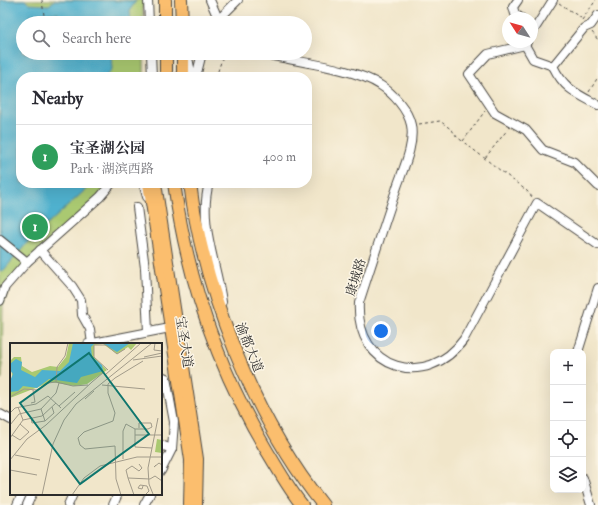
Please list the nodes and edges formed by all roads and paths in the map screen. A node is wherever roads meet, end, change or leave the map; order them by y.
1 (148, 0) edge
2 (164, 0) edge
3 (181, 0) edge
4 (210, 0) edge
5 (238, 0) edge
6 (518, 0) edge
7 (553, 0) edge
8 (596, 0) edge
9 (42, 1) edge
10 (565, 7) dead end
11 (514, 12) edge
12 (598, 15) edge
13 (44, 16) edge
14 (149, 16) edge
15 (165, 16) edge
16 (182, 16) edge
17 (216, 16) edge
18 (223, 16) edge
19 (582, 19) junction
20 (538, 21) edge
21 (584, 28) junction
22 (598, 40) edge
23 (509, 48) edge
24 (528, 48) edge
25 (151, 60) edge
26 (166, 60) edge
27 (182, 60) edge
28 (189, 60) edge
29 (200, 60) edge
30 (222, 60) edge
31 (293, 60) edge
32 (553, 66) junction
33 (152, 72) edge
34 (166, 72) edge
35 (183, 72) edge
36 (191, 72) edge
37 (197, 72) edge
38 (218, 72) edge
39 (598, 77) edge
40 (586, 98) junction
41 (490, 105) junction
42 (598, 105) edge
43 (514, 122) junction
44 (411, 126) junction
45 (463, 141) junction
46 (485, 158) junction
47 (598, 186) edge
48 (108, 188) edge
49 (144, 188) edge
50 (149, 188) edge
51 (157, 188) edge
52 (175, 188) edge
53 (191, 188) edge
54 (209, 188) edge
55 (537, 203) junction
56 (151, 204) junction
57 (137, 208) dead end
58 (0, 240) edge
59 (598, 245) edge
60 (40, 250) junction
61 (23, 259) junction
62 (598, 288) edge
63 (0, 301) edge
64 (224, 317) junction
65 (170, 328) junction
66 (148, 332) junction
67 (124, 340) edge
68 (90, 343) edge
69 (98, 343) edge
70 (579, 349) edge
71 (162, 376) edge
72 (0, 414) edge
73 (10, 419) edge
74 (162, 445) edge
75 (172, 449) junction
76 (162, 470) edge
77 (586, 490) edge
78 (22, 495) edge
79 (32, 495) edge
80 (73, 495) edge
81 (118, 495) edge
82 (149, 495) edge
83 (17, 505) edge
84 (27, 505) edge
85 (68, 505) edge
86 (113, 505) edge
87 (144, 505) edge
88 (189, 505) edge
89 (197, 505) edge
90 (302, 505) edge
91 (323, 505) edge
92 (590, 505) edge

1 - 14 street
2 - 15 highway
3 - 16 highway
4 - 17 street
5 - 18 street
6 - 11 street
7 - 20 street
8 - 19 path
9 - 13 path
10 - 19 path
12 - 21 street
19 - 21 path
21 - 22 path
21 - 32 street
23 - 41 street
24 - 32 street
25 - 33 street
26 - 34 highway
27 - 35 highway
28 - 36 street
29 - 37 street
30 - 38 path
31 - 44 street
32 - 40 street
39 - 40 path
40 - 42 street
41 - 43 street
41 - 45 path
43 - 46 path
43 - 47 street
44 - 45 path
44 - 55 street, 康城路
45 - 46 path
46 - 55 path
48 - 60 street
49 - 56 street
50 - 56 main road, 宝圣大道
51 - 89 main road, 宝圣大道
52 - 90 highway
53 - 64 highway, 渝都大道
54 - 64 street
55 - 59 street
56 - 65 main road, 宝圣大道
57 - 66 street
58 - 61 street
60 - 61 street
60 - 68 street
61 - 63 street
62 - 70 street
64 - 91 highway, 渝都大道
65 - 66 street
65 - 88 main road, 宝圣大道
66 - 67 street
67 - 69 street
71 - 75 street
72 - 73 street
74 - 75 street
75 - 76 street
77 - 92 street
78 - 83 street
79 - 84 street
80 - 85 street
81 - 86 street
82 - 87 street

